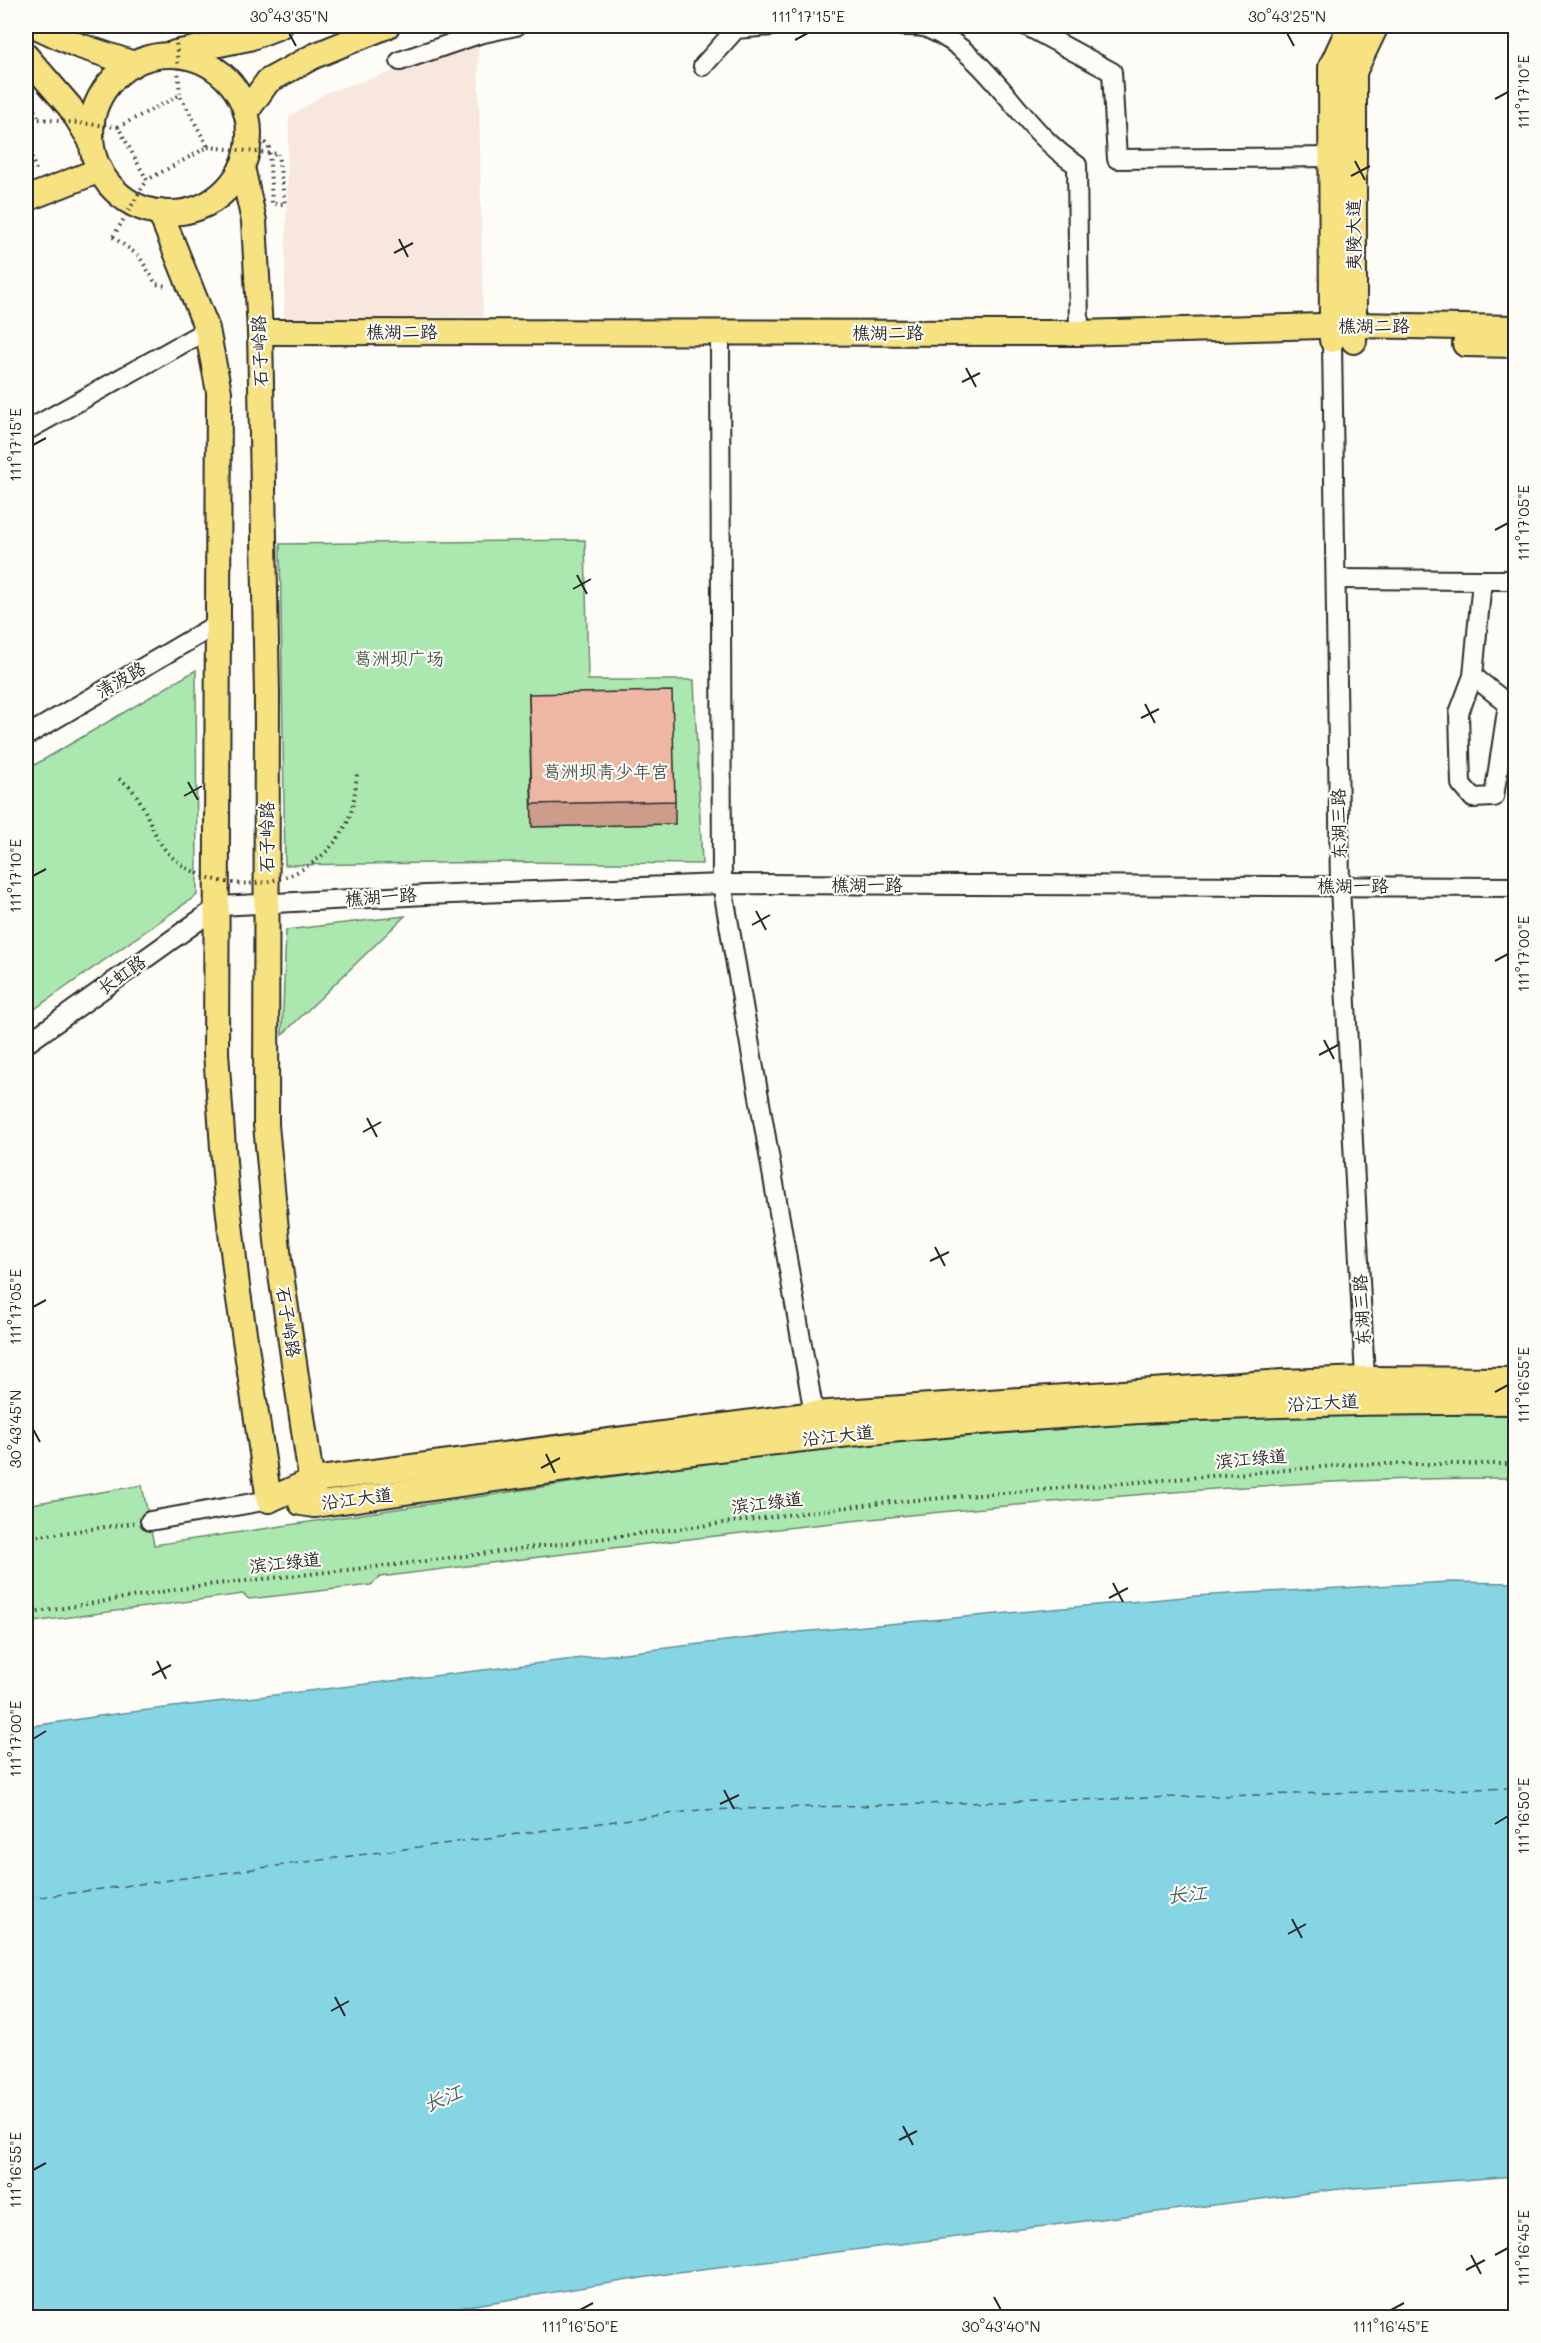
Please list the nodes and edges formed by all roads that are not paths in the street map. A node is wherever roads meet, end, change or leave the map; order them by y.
1 (36, 26) edge
2 (280, 26) edge
3 (387, 26) edge
4 (516, 26) edge
5 (772, 26) edge
6 (902, 26) edge
7 (1027, 26) edge
8 (1350, 26) edge
9 (1376, 26) edge
10 (164, 55) junction
11 (26, 56) edge
12 (400, 61) dead end
13 (134, 64) junction
14 (703, 66) dead end
15 (247, 119) junction
16 (92, 141) junction
17 (1332, 157) junction
18 (242, 167) junction
19 (100, 170) junction
20 (34, 196) edge
21 (160, 212) junction
22 (1515, 328) edge
23 (207, 330) junction
24 (1079, 333) junction
25 (1343, 333) junction
26 (260, 340) junction
27 (1515, 345) edge
28 (720, 346) junction
29 (26, 431) edge
30 (1336, 579) junction
31 (1482, 580) junction
32 (1515, 580) edge
33 (217, 624) junction
34 (1473, 676) junction
35 (26, 736) edge
36 (722, 884) junction
37 (1340, 886) junction
38 (1515, 887) edge
39 (267, 904) junction
40 (219, 906) junction
41 (26, 1044) edge
42 (1365, 1378) junction
43 (1515, 1380) edge
44 (1515, 1402) edge
45 (814, 1414) junction
46 (313, 1480) junction
47 (269, 1500) junction
48 (315, 1505) junction
49 (150, 1521) road end

1 - 13 main road
2 - 10 main road
3 - 15 main road
4 - 12 street
5 - 14 street
6 - 24 street
7 - 17 street
8 - 17 main road, 夷陵大道
9 - 25 main road, 夷陵大道
10 - 13 main road
10 - 15 main road
11 - 16 main road
13 - 16 main road
15 - 18 main road
16 - 19 main road
17 - 25 main road, 夷陵大道
18 - 21 main road
18 - 26 main road, 石子岭路
19 - 20 main road
19 - 21 main road
21 - 23 main road
22 - 25 main road, 樵湖二路
23 - 29 street
23 - 33 main road
24 - 25 main road, 樵湖二路
24 - 26 main road, 樵湖二路
25 - 27 main road, 樵湖二路
25 - 28 main road, 樵湖二路
25 - 30 street, 东湖三路
26 - 28 main road, 樵湖二路
26 - 39 main road, 石子岭路
28 - 36 street
30 - 31 street
30 - 37 street, 东湖三路
31 - 32 street
31 - 34 street
33 - 35 street, 清波路
33 - 40 main road
34 - 34 street
36 - 37 street, 樵湖一路
36 - 39 street, 樵湖一路
36 - 45 street
37 - 38 street, 樵湖一路
37 - 42 street, 东湖三路
39 - 40 street, 樵湖一路
39 - 46 main road, 石子岭路
40 - 41 street, 长虹路
40 - 47 main road
42 - 43 main road, 沿江大道
42 - 45 main road, 沿江大道
44 - 48 main road, 沿江大道
45 - 46 main road, 沿江大道
46 - 47 main road, 沿江大道
46 - 48 main road, 石子岭路
47 - 48 main road, 沿江大道
47 - 49 street

